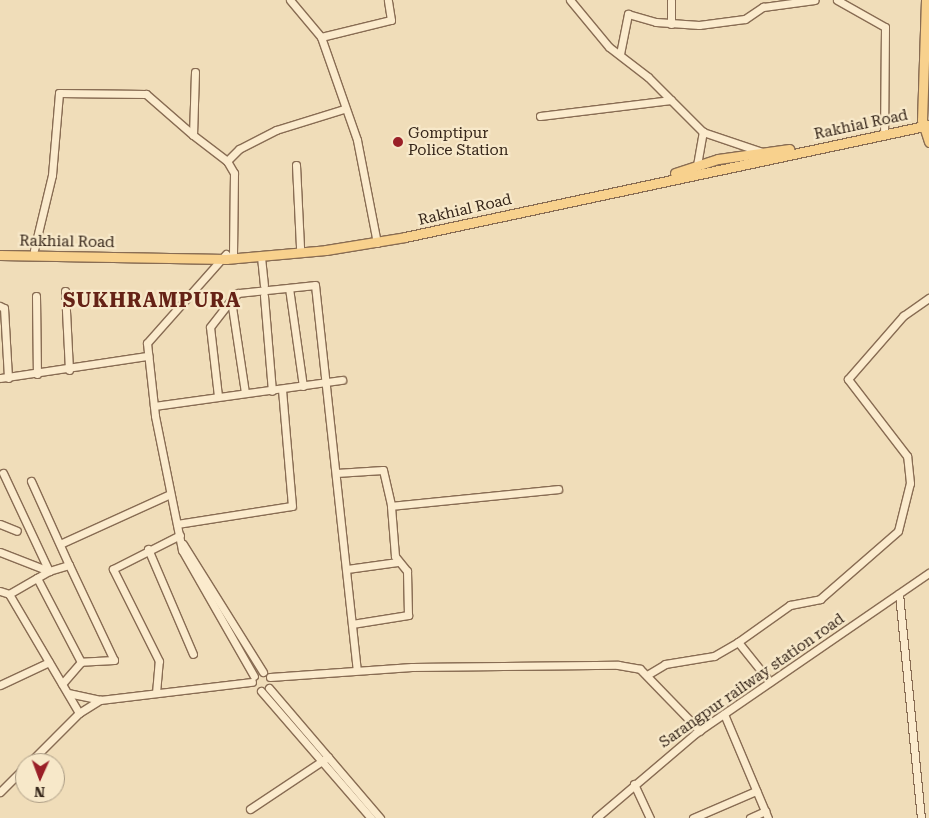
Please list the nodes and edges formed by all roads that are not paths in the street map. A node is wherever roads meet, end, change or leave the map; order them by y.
1 (290, 0) edge
2 (388, 0) edge
3 (570, 0) edge
4 (671, 0) edge
5 (815, 0) edge
6 (837, 0) edge
7 (926, 0) edge
8 (671, 24) junction
9 (927, 28) edge
10 (321, 37) junction
11 (620, 54) junction
12 (927, 61) edge
13 (195, 72) dead end
14 (671, 100) junction
15 (344, 109) junction
16 (540, 116) dead end
17 (925, 124) edge
18 (703, 132) junction
19 (884, 132) junction
20 (193, 135) junction
21 (929, 142) edge
22 (762, 152) junction
23 (227, 161) junction
24 (296, 165) dead end
25 (697, 165) junction
26 (377, 240) junction
27 (300, 248) junction
28 (0, 250) edge
29 (34, 250) junction
30 (0, 255) edge
31 (228, 255) junction
32 (262, 258) junction
33 (264, 285) dead end
34 (289, 288) junction
35 (65, 291) dead end
36 (36, 296) dead end
37 (264, 296) dead end
38 (929, 298) edge
39 (231, 300) junction
40 (0, 306) edge
41 (148, 356) junction
42 (68, 370) junction
43 (37, 374) junction
44 (0, 378) edge
45 (8, 378) junction
46 (342, 380) dead end
47 (326, 382) junction
48 (303, 386) junction
49 (282, 389) junction
50 (272, 391) junction
51 (245, 393) junction
52 (218, 396) junction
53 (154, 406) junction
54 (3, 472) dead end
55 (336, 473) junction
56 (31, 481) dead end
57 (558, 489) dead end
58 (170, 494) junction
59 (391, 506) junction
60 (0, 524) edge
61 (176, 524) junction
62 (17, 531) dead end
63 (180, 535) junction
64 (60, 544) junction
65 (183, 544) junction
66 (148, 549) junction
67 (0, 552) edge
68 (398, 562) junction
69 (69, 565) junction
70 (347, 570) junction
71 (49, 571) junction
72 (929, 573) edge
73 (37, 578) junction
74 (0, 591) edge
75 (9, 594) junction
76 (899, 594) junction
77 (352, 624) junction
78 (738, 642) junction
79 (193, 654) dead end
80 (49, 662) junction
81 (81, 662) junction
82 (357, 670) junction
83 (263, 672) junction
84 (647, 675) junction
85 (270, 677) junction
86 (253, 679) junction
87 (770, 682) junction
88 (62, 684) junction
89 (0, 685) edge
90 (269, 688) junction
91 (260, 691) junction
92 (68, 693) junction
93 (156, 693) junction
94 (100, 700) junction
95 (80, 713) junction
96 (724, 714) junction
97 (700, 731) junction
98 (39, 753) edge
99 (328, 757) junction
100 (15, 777) edge
101 (634, 784) junction
102 (756, 791) junction
103 (0, 792) edge
104 (250, 809) dead end
105 (767, 815) edge
106 (371, 818) edge
107 (380, 818) edge
108 (596, 818) edge
109 (650, 818) edge
110 (693, 818) edge
111 (750, 818) edge
112 (921, 818) edge

1 - 10 street
2 - 10 street
3 - 11 street
4 - 8 street
5 - 8 street
6 - 19 street
7 - 9 main road
8 - 11 street
9 - 12 main road
10 - 15 street
11 - 14 street
12 - 17 main road
13 - 20 street
14 - 16 street
14 - 18 street
15 - 23 street
15 - 26 street
17 - 19 main road, Rakhial Road
17 - 21 main road
17 - 26 main road, Rakhial Road
18 - 22 street
18 - 25 street
19 - 22 main road, Rakhial Road
20 - 23 street
20 - 29 street
22 - 25 main road, Rakhial Road
23 - 31 street
24 - 27 street
25 - 26 main road, Rakhial Road
26 - 27 main road, Rakhial Road
26 - 32 main road, Rakhial Road
27 - 31 main road, Rakhial Road
28 - 29 main road, Rakhial Road
29 - 31 main road, Rakhial Road
30 - 31 main road, Rakhial Road
31 - 32 main road, Rakhial Road
31 - 41 street
32 - 33 street
34 - 39 street
34 - 47 street
34 - 48 street
35 - 42 street
36 - 43 street
37 - 50 street
38 - 78 street
39 - 51 street
39 - 52 street
40 - 45 street
41 - 42 street
41 - 53 street
42 - 43 street
43 - 45 street
44 - 45 street
46 - 47 street
47 - 48 street
47 - 55 street
48 - 49 street
49 - 50 street
49 - 61 street
50 - 51 street
51 - 52 street
52 - 53 street
53 - 58 street
54 - 71 street
55 - 59 street
55 - 70 street
56 - 64 street
57 - 59 street
58 - 61 street
58 - 64 street
59 - 68 street
60 - 62 street
61 - 63 street
63 - 65 street
63 - 66 street
64 - 69 street
65 - 83 street
65 - 86 street
66 - 79 street
66 - 93 street
67 - 71 street
68 - 70 street
68 - 77 street
69 - 71 street
69 - 81 street
70 - 77 street
71 - 73 street
72 - 76 street, Sarangpur railway station road
73 - 75 street
73 - 81 street
74 - 75 street
75 - 80 street
76 - 87 street, Sarangpur railway station road
76 - 112 street
77 - 82 street
78 - 84 street
78 - 87 street
80 - 88 street
80 - 89 street
81 - 88 street
82 - 84 street
82 - 85 street
83 - 85 street
83 - 86 street
84 - 97 street
85 - 90 street
86 - 91 street
86 - 93 street
87 - 96 street, Sarangpur railway station road
88 - 92 street
90 - 91 street
90 - 99 street
91 - 99 street
92 - 94 street
92 - 95 street
93 - 94 street
94 - 95 street
95 - 98 street
96 - 97 street, Sarangpur railway station road
96 - 102 street
97 - 101 street, Sarangpur railway station road
99 - 104 street
99 - 106 street
99 - 107 street
100 - 103 street
101 - 108 street, Sarangpur railway station road
101 - 109 street
102 - 105 street
102 - 110 street
105 - 111 street

